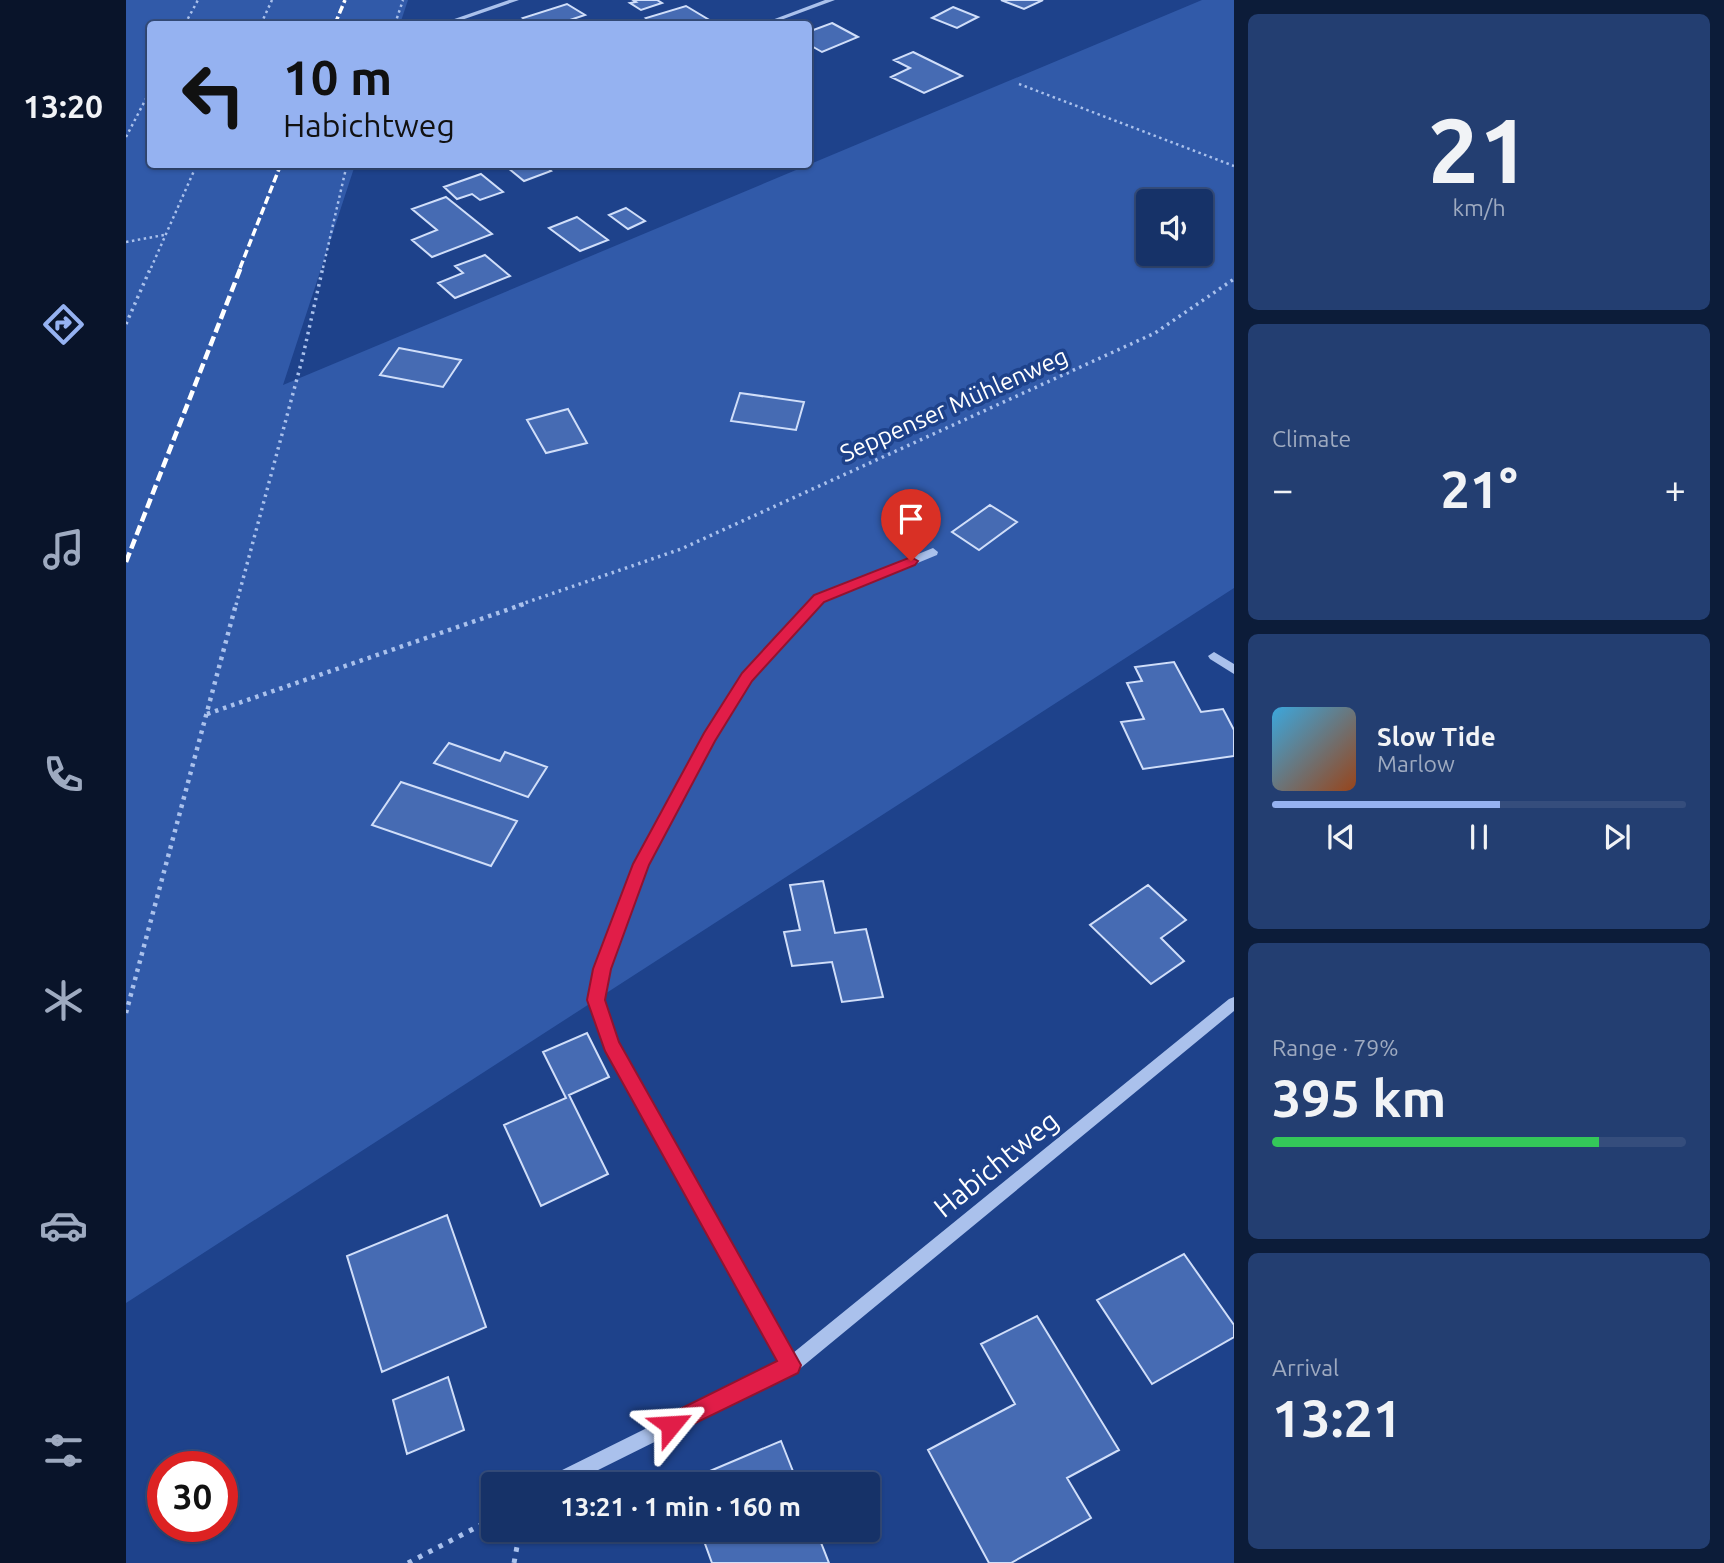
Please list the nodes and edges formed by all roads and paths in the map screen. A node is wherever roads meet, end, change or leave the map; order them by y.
1 (198, 0) edge
2 (272, 0) edge
3 (403, 0) edge
4 (516, 0) edge
5 (832, 0) edge
6 (187, 21) edge
7 (262, 21) edge
8 (396, 21) edge
9 (453, 21) edge
10 (773, 21) edge
11 (1019, 84) dead end
12 (147, 96) edge
13 (126, 137) edge
14 (1234, 166) edge
15 (195, 168) edge
16 (346, 168) edge
17 (165, 235) junction
18 (126, 242) edge
19 (1234, 279) edge
20 (126, 324) edge
21 (933, 552) dead end
22 (1214, 656) dead end
23 (1234, 670) edge
24 (207, 714) junction
25 (1234, 1003) edge
26 (126, 1013) edge
27 (791, 1365) junction
28 (576, 1472) edge
29 (481, 1526) edge
30 (518, 1542) edge
31 (408, 1563) edge
32 (514, 1563) edge

1 - 6 path
2 - 7 path
3 - 8 path
4 - 9 street
5 - 10 street
11 - 14 path
12 - 13 path
15 - 17 path
16 - 24 path
17 - 18 path
17 - 20 path
19 - 24 path, Seppenser Mühlenweg
21 - 27 street
22 - 23 street
24 - 26 path
25 - 27 street, Habichtweg
27 - 28 street, Habichtweg
29 - 31 path
30 - 32 path

